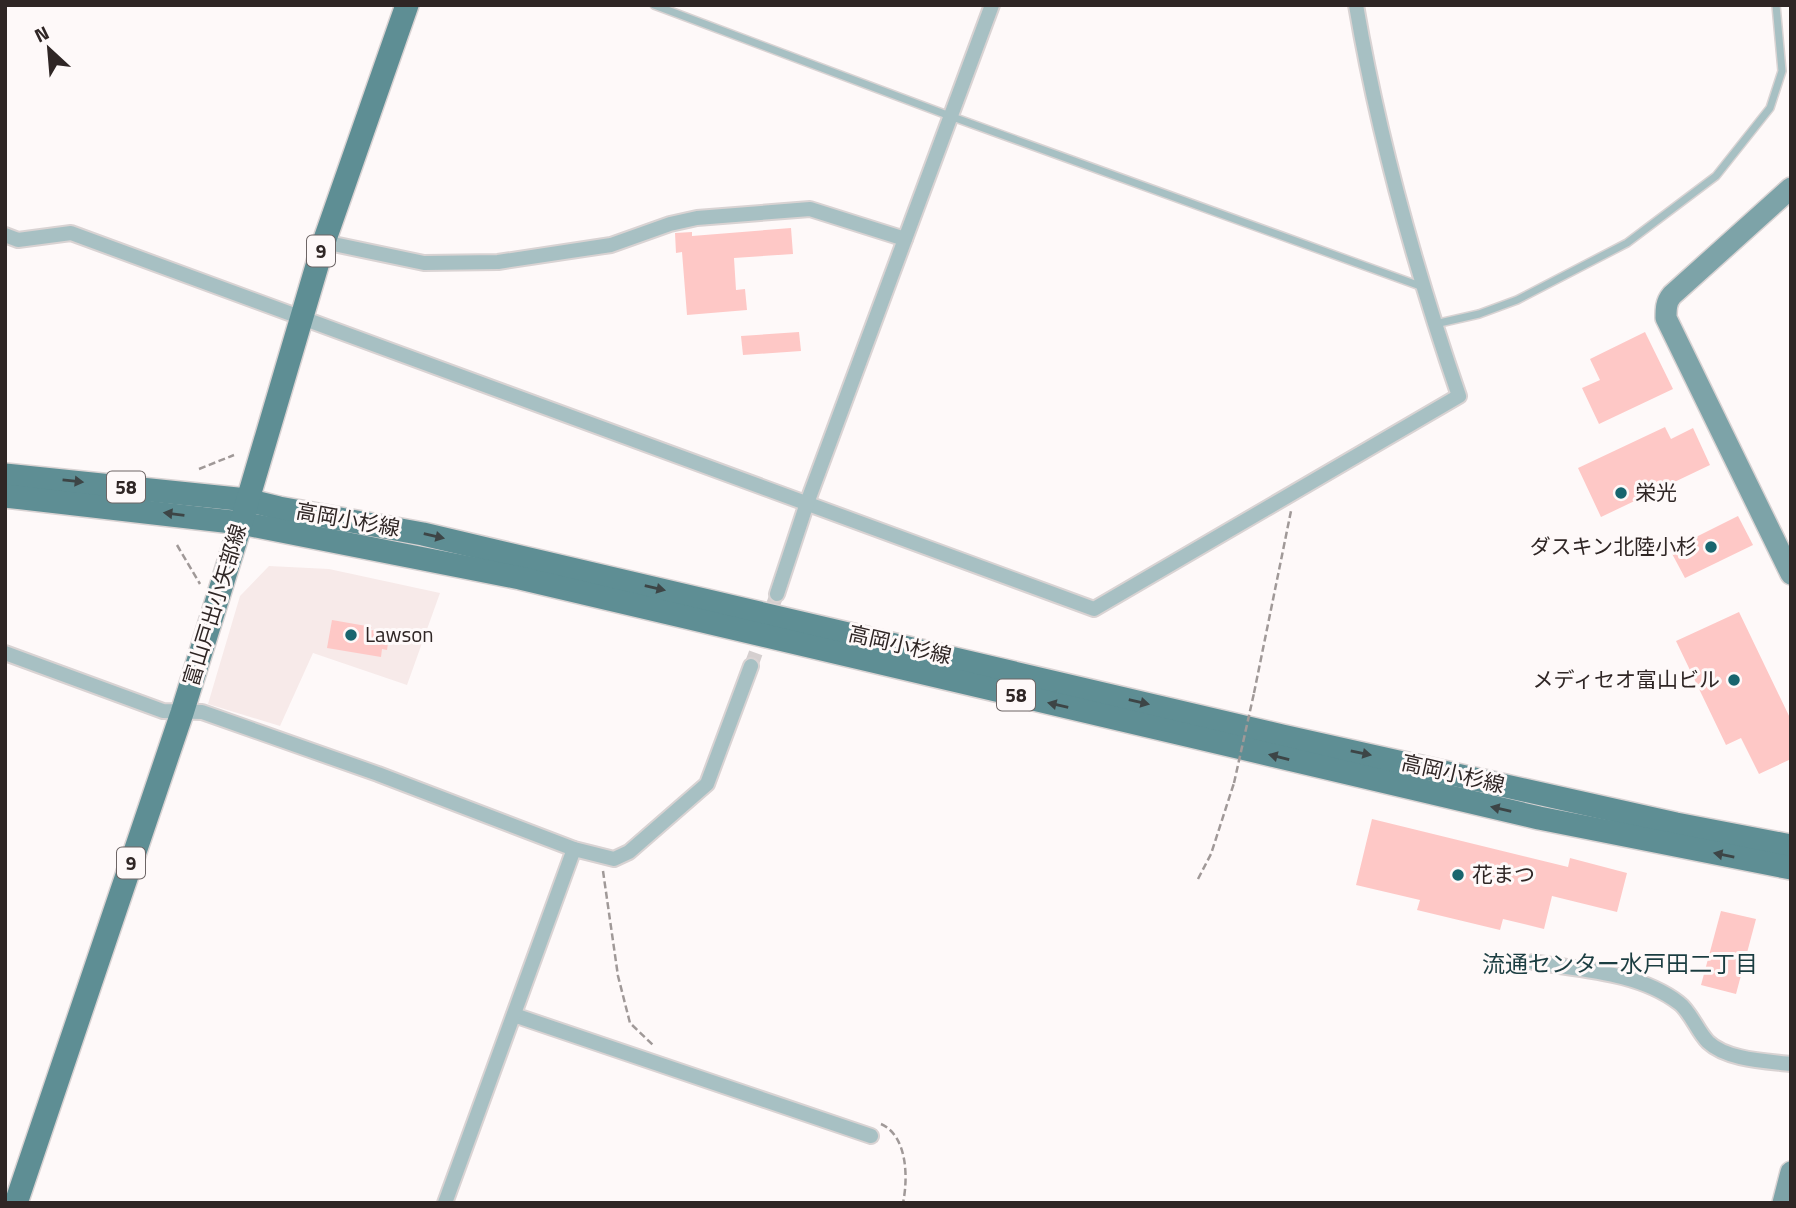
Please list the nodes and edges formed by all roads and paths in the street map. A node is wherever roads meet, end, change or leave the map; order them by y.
1 (407, 5) edge
2 (654, 5) edge
3 (992, 5) edge
4 (1356, 5) edge
5 (1776, 5) edge
6 (950, 116) junction
7 (1791, 188) edge
8 (5, 235) edge
9 (905, 239) junction
10 (324, 242) junction
11 (1424, 287) junction
12 (301, 316) junction
13 (1434, 324) junction
14 (234, 455) dead end
15 (199, 469) dead end
16 (5, 475) edge
17 (1295, 492) junction
18 (5, 496) edge
19 (247, 500) junction
20 (807, 503) junction
21 (242, 523) junction
22 (177, 545) dead end
23 (1791, 574) edge
24 (202, 587) dead end
25 (777, 594) tunnel mouth
26 (5, 653) edge
27 (751, 666) tunnel mouth
28 (182, 713) junction
29 (1791, 846) edge
30 (575, 849) junction
31 (601, 857) junction
32 (1791, 868) edge
33 (1198, 879) dead end
34 (1533, 962) dead end
35 (514, 1016) junction
36 (658, 1049) dead end
37 (1791, 1065) edge
38 (879, 1123) dead end
39 (871, 1136) dead end
40 (1791, 1172) edge
41 (16, 1203) edge
42 (445, 1203) edge
43 (903, 1203) edge
44 (1783, 1203) edge

1 - 10 main road, 富山戸出小矢部線 / 9
2 - 6 lane
3 - 6 street
4 - 11 street
5 - 13 lane
6 - 9 street
6 - 11 lane
7 - 23 street
8 - 12 street
9 - 10 street
9 - 20 street
10 - 12 main road, 富山戸出小矢部線 / 9
11 - 13 street
12 - 19 main road, 富山戸出小矢部線 / 9
12 - 20 street
13 - 17 street
14 - 15 path
16 -> 19 main road, 高岡小杉線 / 58
17 - 20 street
17 - 33 path, bridge
21 -> 18 main road, 高岡小杉線 / 58
19 - 21 main road, 富山戸出小矢部線 / 9
19 -> 29 main road, 高岡小杉線 / 58
20 - 25 street
21 - 28 main road, 富山戸出小矢部線 / 9
32 -> 21 main road, 高岡小杉線 / 58
22 - 24 path
26 - 28 street
27 - 31 street
28 - 30 street
28 - 41 main road, 富山戸出小矢部線 / 9
30 - 31 street
30 - 35 street
31 - 36 path
34 - 37 street
35 - 39 street
35 - 42 street
38 - 43 path
40 - 44 street

